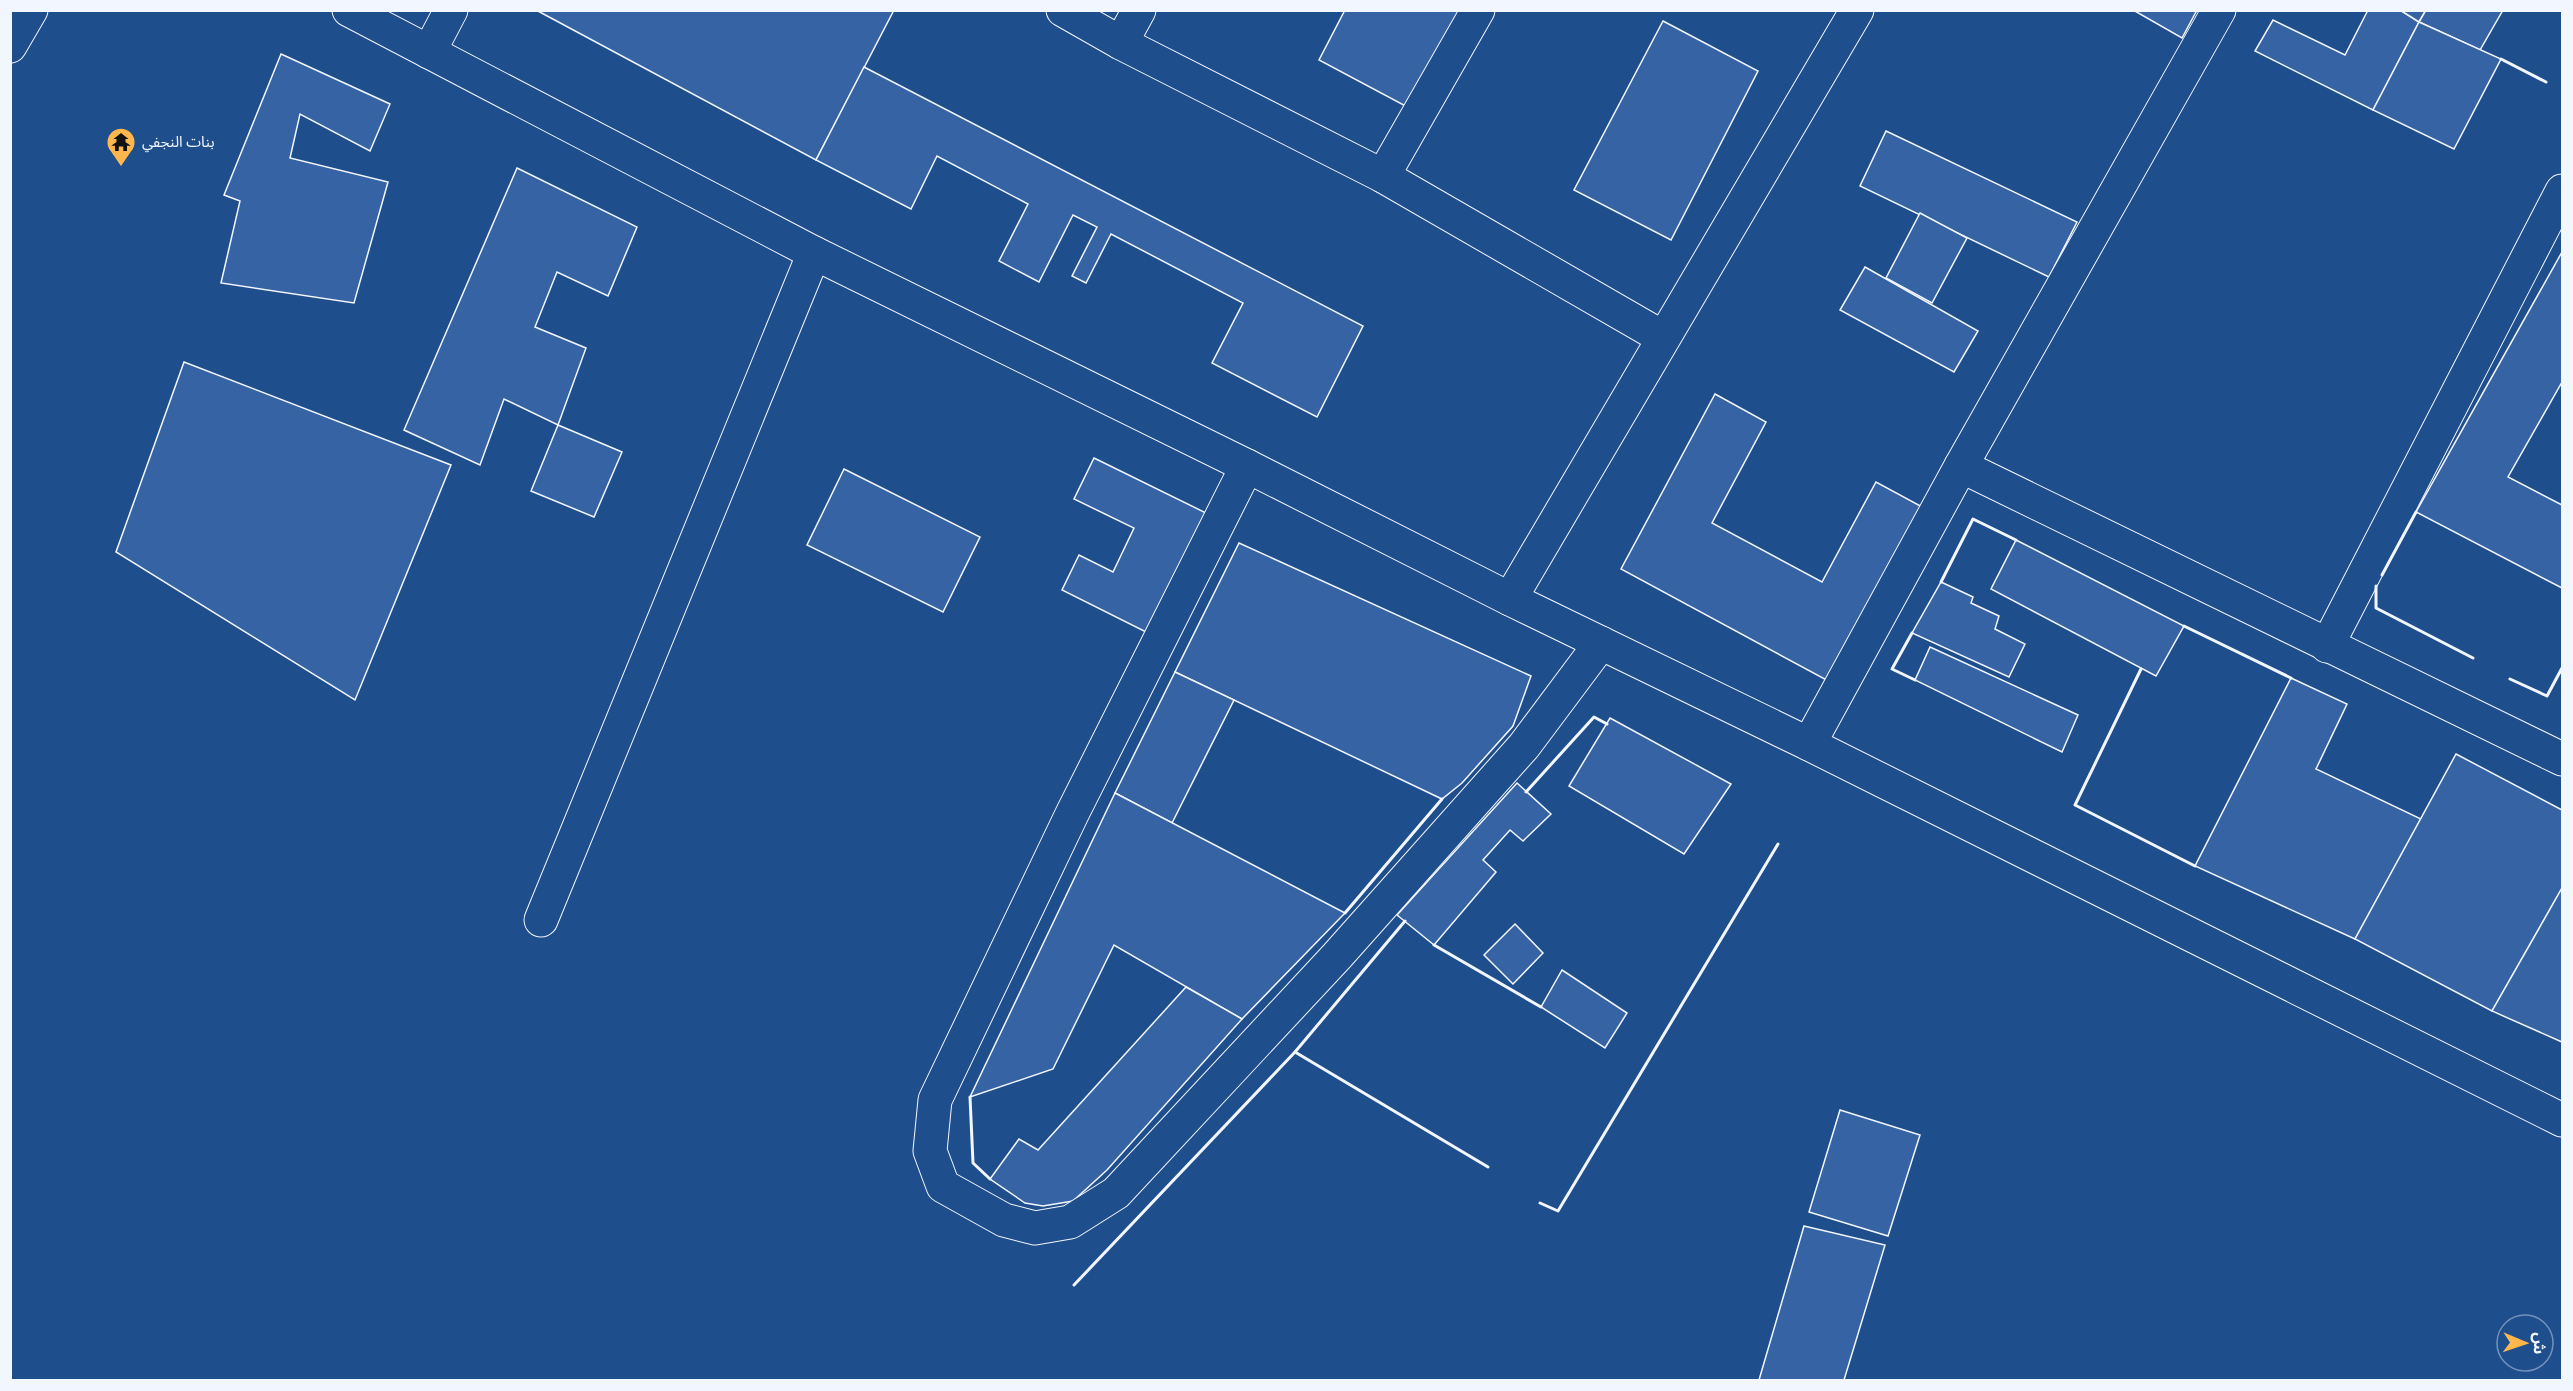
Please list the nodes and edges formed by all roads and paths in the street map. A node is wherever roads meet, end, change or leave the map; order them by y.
1 (31, 10) edge
2 (349, 10) edge
3 (451, 10) edge
4 (1063, 10) edge
5 (1139, 10) edge
6 (1478, 10) edge
7 (1857, 10) edge
8 (2219, 10) edge
9 (1121, 43) junction
10 (10, 46) edge
11 (429, 52) junction
12 (1383, 176) junction
13 (2562, 191) edge
14 (814, 253) junction
15 (1662, 337) junction
16 (1247, 466) junction
17 (1961, 466) junction
18 (1510, 599) junction
19 (1601, 643) junction
20 (2327, 646) junction
21 (1809, 744) junction
22 (2562, 759) edge
23 (541, 920) dead end
24 (2562, 1120) edge

1 - 10 street
2 - 11 street
3 - 11 street
4 - 9 street
5 - 9 street
6 - 12 street
7 - 15 street
8 - 17 street
9 - 12 street
11 - 14 street
12 - 15 street
13 - 20 street
14 - 16 street
14 - 23 street
15 - 18 street
16 - 18 street
16 - 19 street
17 - 20 street
17 - 21 street
18 - 19 street
19 - 21 street
20 - 22 street
21 - 24 street

